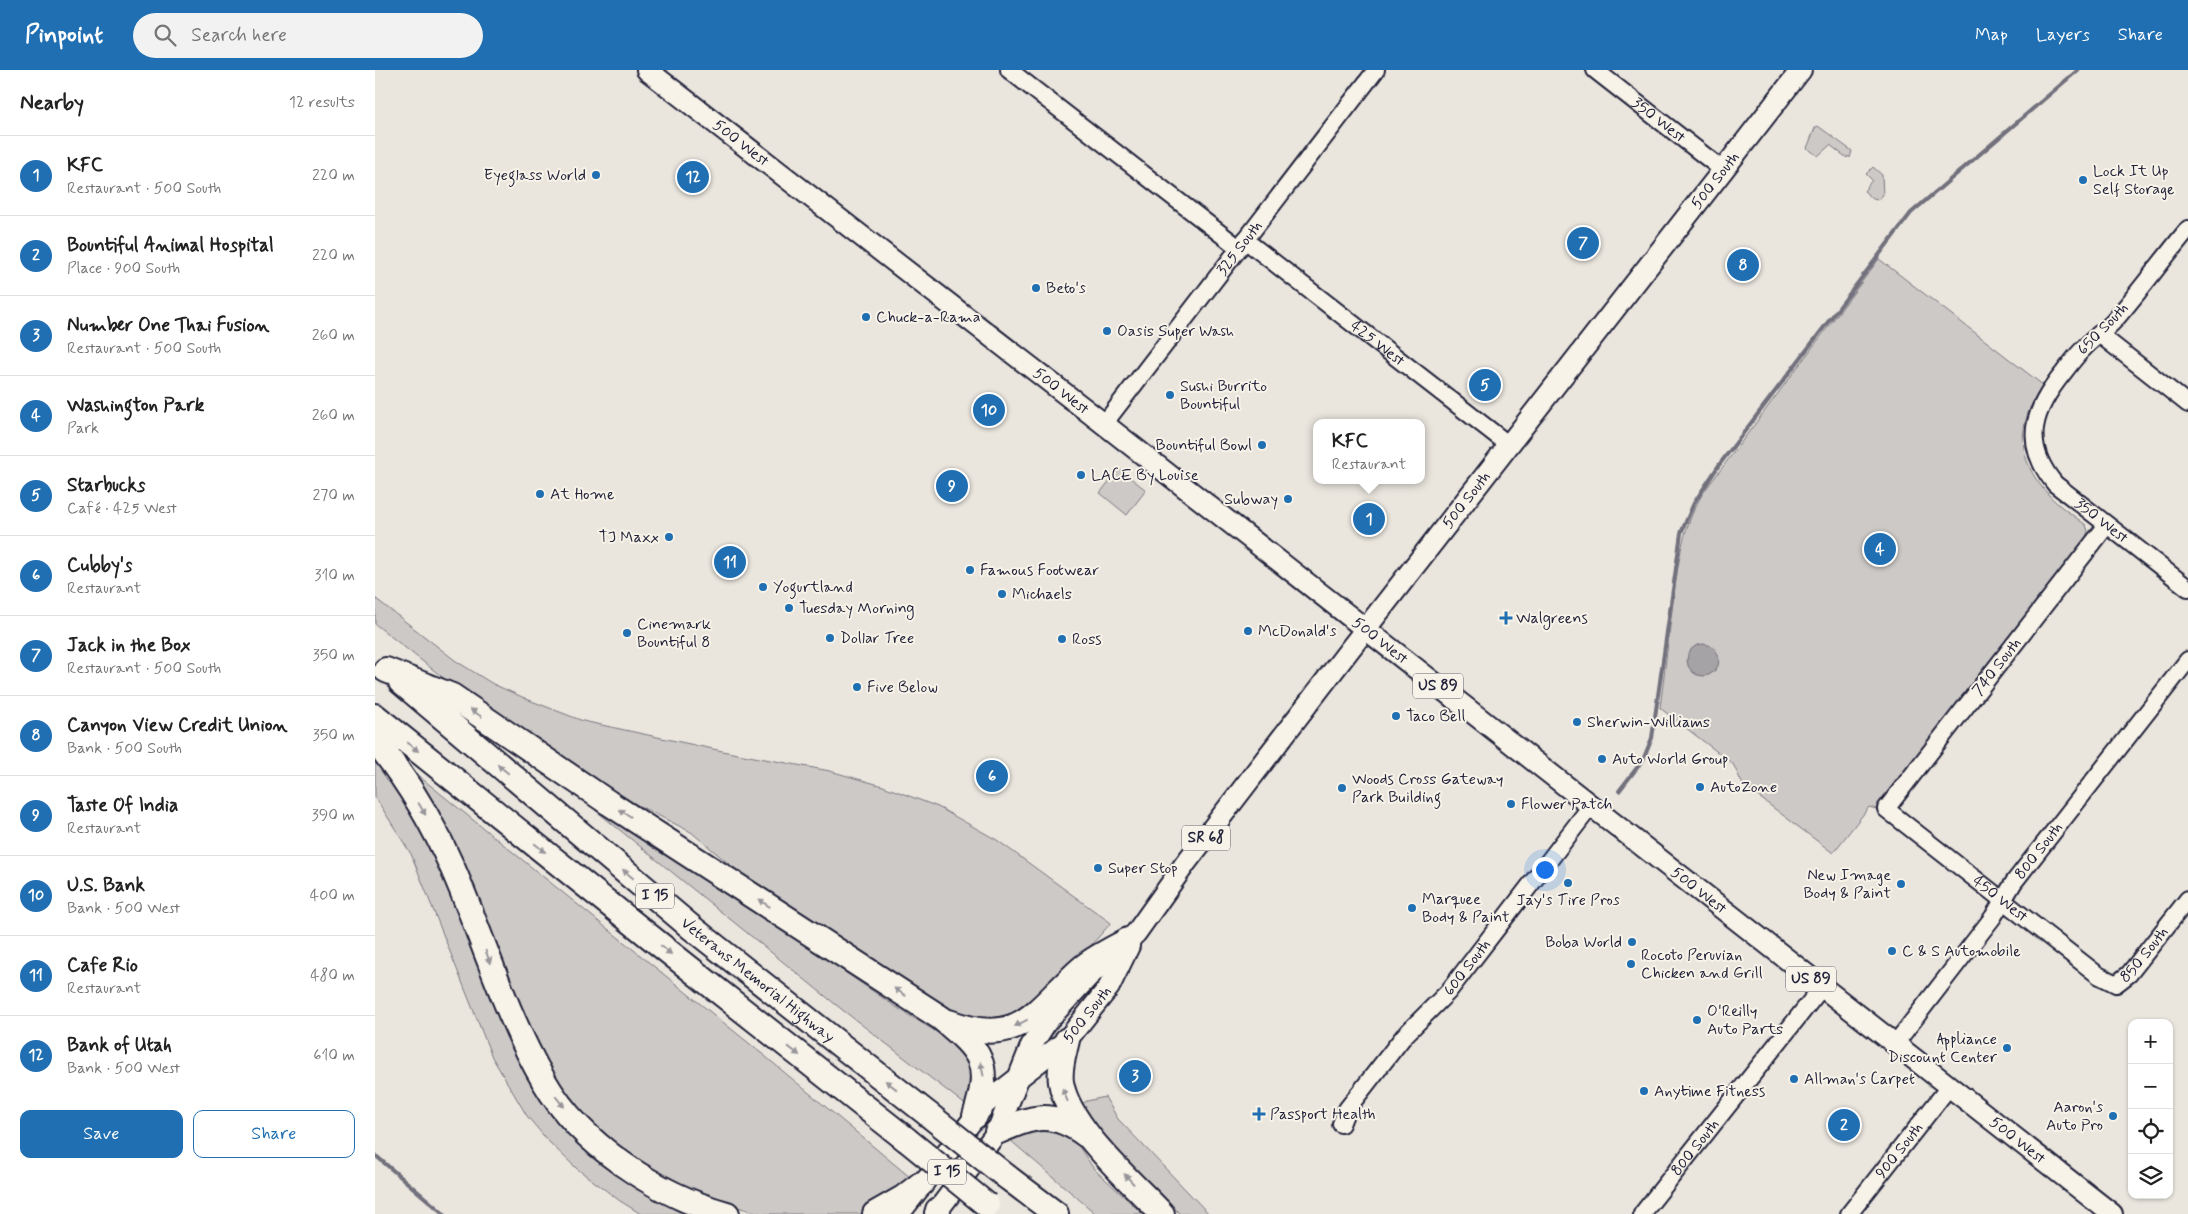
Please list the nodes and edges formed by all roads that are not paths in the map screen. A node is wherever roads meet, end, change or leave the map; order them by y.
1 (647, 70) edge
2 (1009, 70) edge
3 (1376, 70) edge
4 (1595, 70) edge
5 (1801, 70) edge
6 (1723, 170) junction
7 (2188, 228) edge
8 (1242, 244) junction
9 (2099, 334) junction
10 (2188, 404) edge
11 (1103, 424) junction
12 (2034, 438) joint
13 (1509, 446) junction
14 (2107, 525) junction
15 (2188, 588) edge
16 (1366, 629) junction
17 (2188, 660) edge
18 (380, 666) edge
19 (375, 716) edge
20 (375, 740) edge
21 (1591, 806) junction
22 (1886, 808) joint
23 (2188, 899) edge
24 (2003, 901) junction
25 (1132, 936) junction
26 (2116, 984) joint
27 (1821, 987) junction
28 (941, 1018) junction
29 (1067, 1040) junction
30 (1895, 1044) junction
31 (1019, 1078) junction
32 (1949, 1087) junction
33 (975, 1116) junction
34 (1341, 1124) dead end
35 (997, 1132) junction
36 (1090, 1137) junction
37 (921, 1184) junction
38 (992, 1209) edge
39 (937, 1213) edge
40 (727, 1214) edge
41 (875, 1214) edge
42 (899, 1214) edge
43 (1056, 1214) edge
44 (1163, 1214) edge
45 (1642, 1214) edge
46 (1849, 1214) edge
47 (2112, 1214) edge

1 - 11 main road, 500 West / US 89
2 - 8 street, 425 West
3 - 8 street, 325 South
4 - 6 street, 350 West
5 - 6 main road, 500 South / SR 68
6 - 13 main road, 500 South / SR 68
7 - 9 street, 650 South
8 - 11 street, 325 South
8 - 13 street, 425 West
9 - 10 street
9 - 12 street, 650 South
11 - 16 main road, 500 West / US 89
12 - 14 street, 350 West
13 - 16 main road, 500 South / SR 68
14 - 15 street, 350 West
14 - 22 street, 740 South
16 - 21 main road, 500 West / US 89
16 - 25 main road, 500 South / SR 68
17 - 24 street, 800 South
28 -> 18 highway
43 -> 18 highway, Veterans Memorial Highway / I 15, bridge
19 -> 38 highway, Veterans Memorial Highway / I 15, bridge
20 -> 40 highway
21 - 27 main road, 500 West / US 89
21 - 34 street, 600 South
22 - 24 street, 450 West
23 - 26 street, 850 South
24 - 26 street, 450 West
24 - 30 street, 800 South
25 -> 28 highway
25 - 29 main road, 500 South / SR 68
25 - 31 main road, 500 South / SR 68
27 - 30 main road, 500 West / US 89
27 - 45 street, 800 South
33 -> 28 highway
29 - 31 main road, 500 South / SR 68
36 -> 29 highway
30 - 32 main road, 500 West / US 89
31 - 33 main road, 500 South / SR 68
31 - 35 main road, 500 South / SR 68
32 - 46 street, 900 South
32 - 47 main road, 500 West / US 89
33 - 37 main road, 500 South / SR 68
35 - 36 highway
35 - 39 main road, 500 South / SR 68
44 -> 36 highway
37 - 41 highway
37 - 42 main road, 500 South / SR 68

